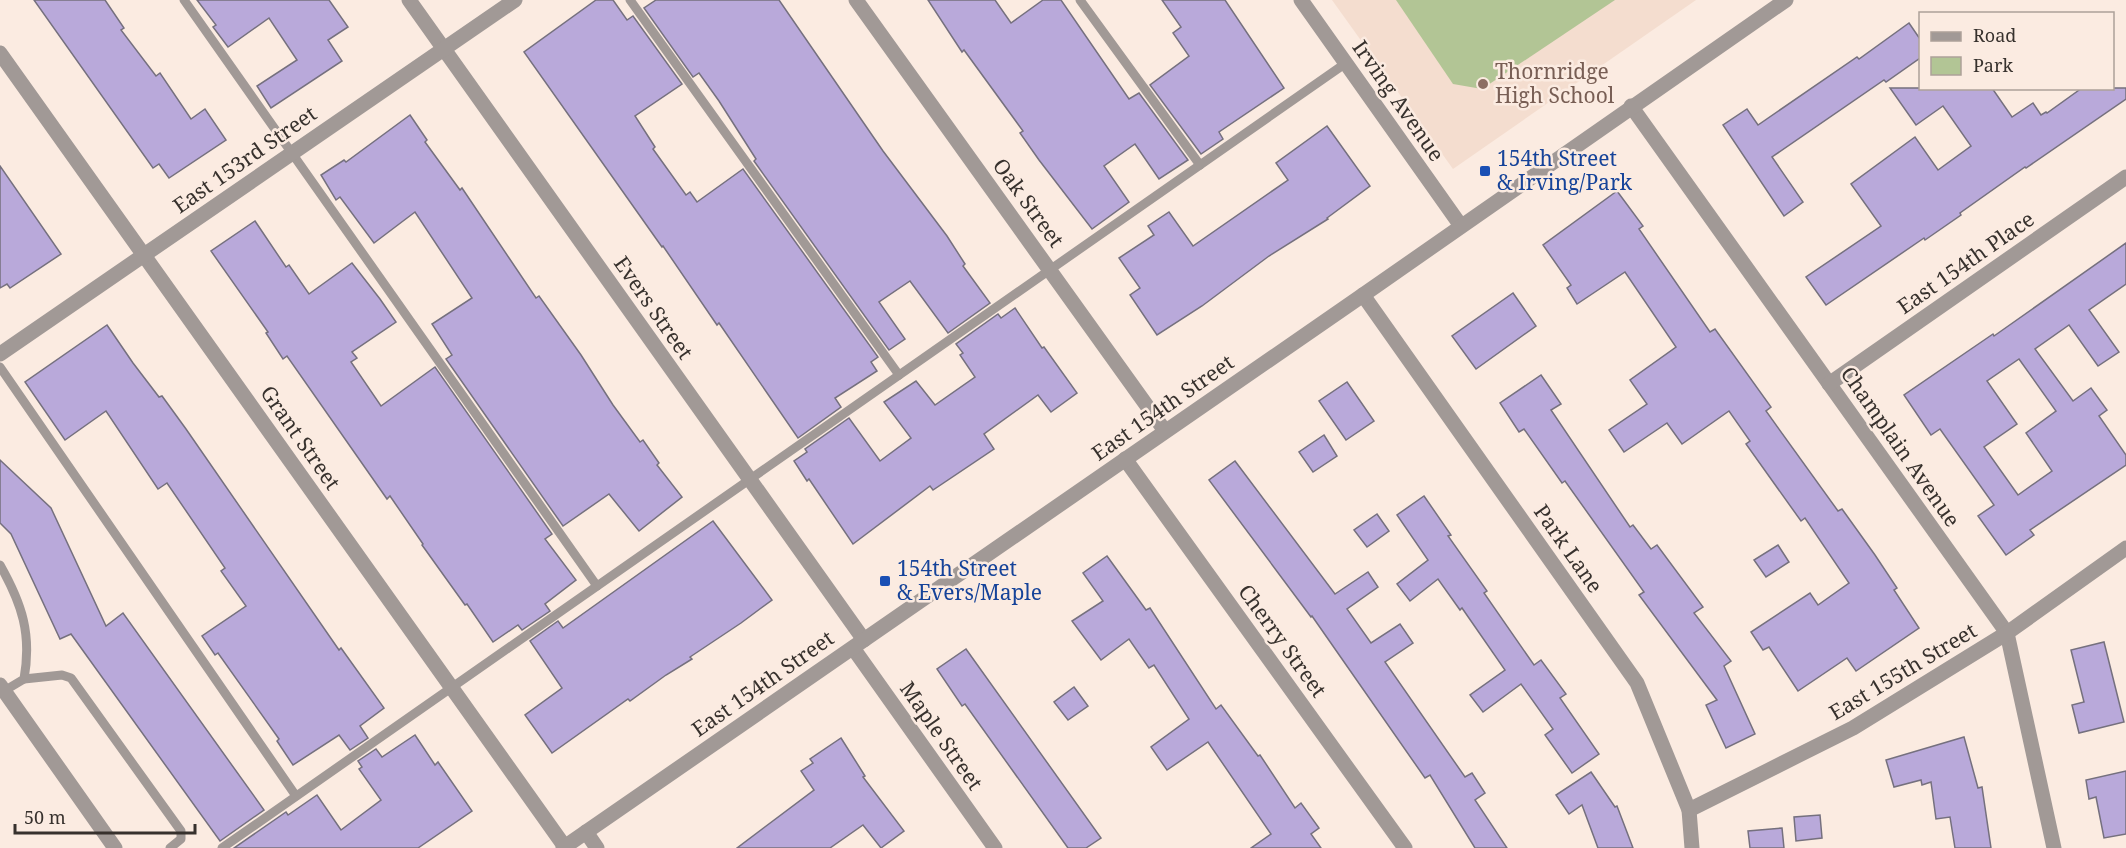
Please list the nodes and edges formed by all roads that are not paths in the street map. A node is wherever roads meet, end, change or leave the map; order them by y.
1 (184, 0) edge
2 (409, 0) edge
3 (514, 0) edge
4 (630, 0) edge
5 (856, 0) edge
6 (1080, 0) edge
7 (1301, 0) edge
8 (1786, 0) edge
9 (444, 49) junction
10 (0, 53) edge
11 (1346, 63) junction
12 (1631, 106) junction
13 (292, 153) junction
14 (1200, 165) junction
15 (2126, 177) edge
16 (1461, 226) junction
17 (144, 255) junction
18 (1050, 270) junction
19 (1363, 295) junction
20 (0, 354) edge
21 (0, 367) edge
22 (899, 375) junction
23 (1829, 384) junction
24 (1165, 431) junction
25 (1125, 459) junction
26 (750, 480) junction
27 (2126, 548) edge
28 (0, 565) edge
29 (597, 586) junction
30 (2007, 633) junction
31 (858, 644) junction
32 (24, 679) junction
33 (452, 687) junction
34 (2, 688) edge
35 (296, 796) junction
36 (1689, 810) junction
37 (586, 832) junction
38 (564, 847) edge
39 (115, 848) edge
40 (170, 848) edge
41 (222, 848) edge
42 (597, 848) edge
43 (995, 848) edge
44 (1405, 848) edge
45 (1692, 848) edge
46 (2054, 848) edge

1 - 13 lane
2 - 9 street, Evers Street
3 - 9 street, East 153rd Street
4 - 22 lane
5 - 18 street, Oak Street
6 - 14 lane
7 - 11 street, Irving Avenue
8 - 12 street, East 154th Street
9 - 13 street, East 153rd Street
9 - 26 street, Evers Street
10 - 17 street, Grant Street
11 - 14 lane
11 - 16 street, Irving Avenue
12 - 16 street, East 154th Street
12 - 23 street, Champlain Avenue
13 - 17 street, East 153rd Street
13 - 29 lane
14 - 18 lane
15 - 23 street, East 154th Place
16 - 19 street, East 154th Street
17 - 20 street, East 153rd Street
17 - 33 street, Grant Street
18 - 22 lane
18 - 24 street, Oak Street
19 - 24 street, East 154th Street
19 - 36 street, Park Lane
21 - 35 lane
22 - 26 lane
23 - 30 street, Champlain Avenue
24 - 25 street, East 154th Street
25 - 31 street, East 154th Street
25 - 44 street, Cherry Street
26 - 29 lane
26 - 31 street, Evers Street
27 - 30 street, East 155th Street
28 - 32 lane
29 - 33 lane
30 - 36 street, East 155th Street
30 - 46 street, Champlain Avenue
31 - 37 street, East 154th Street
31 - 43 street, Maple Street
32 - 34 lane
32 - 40 lane
33 - 35 lane
33 - 38 street, Grant Street
34 - 39 street
35 - 41 lane
36 - 45 street, Park Lane
37 - 38 street, East 154th Street
37 - 42 street

